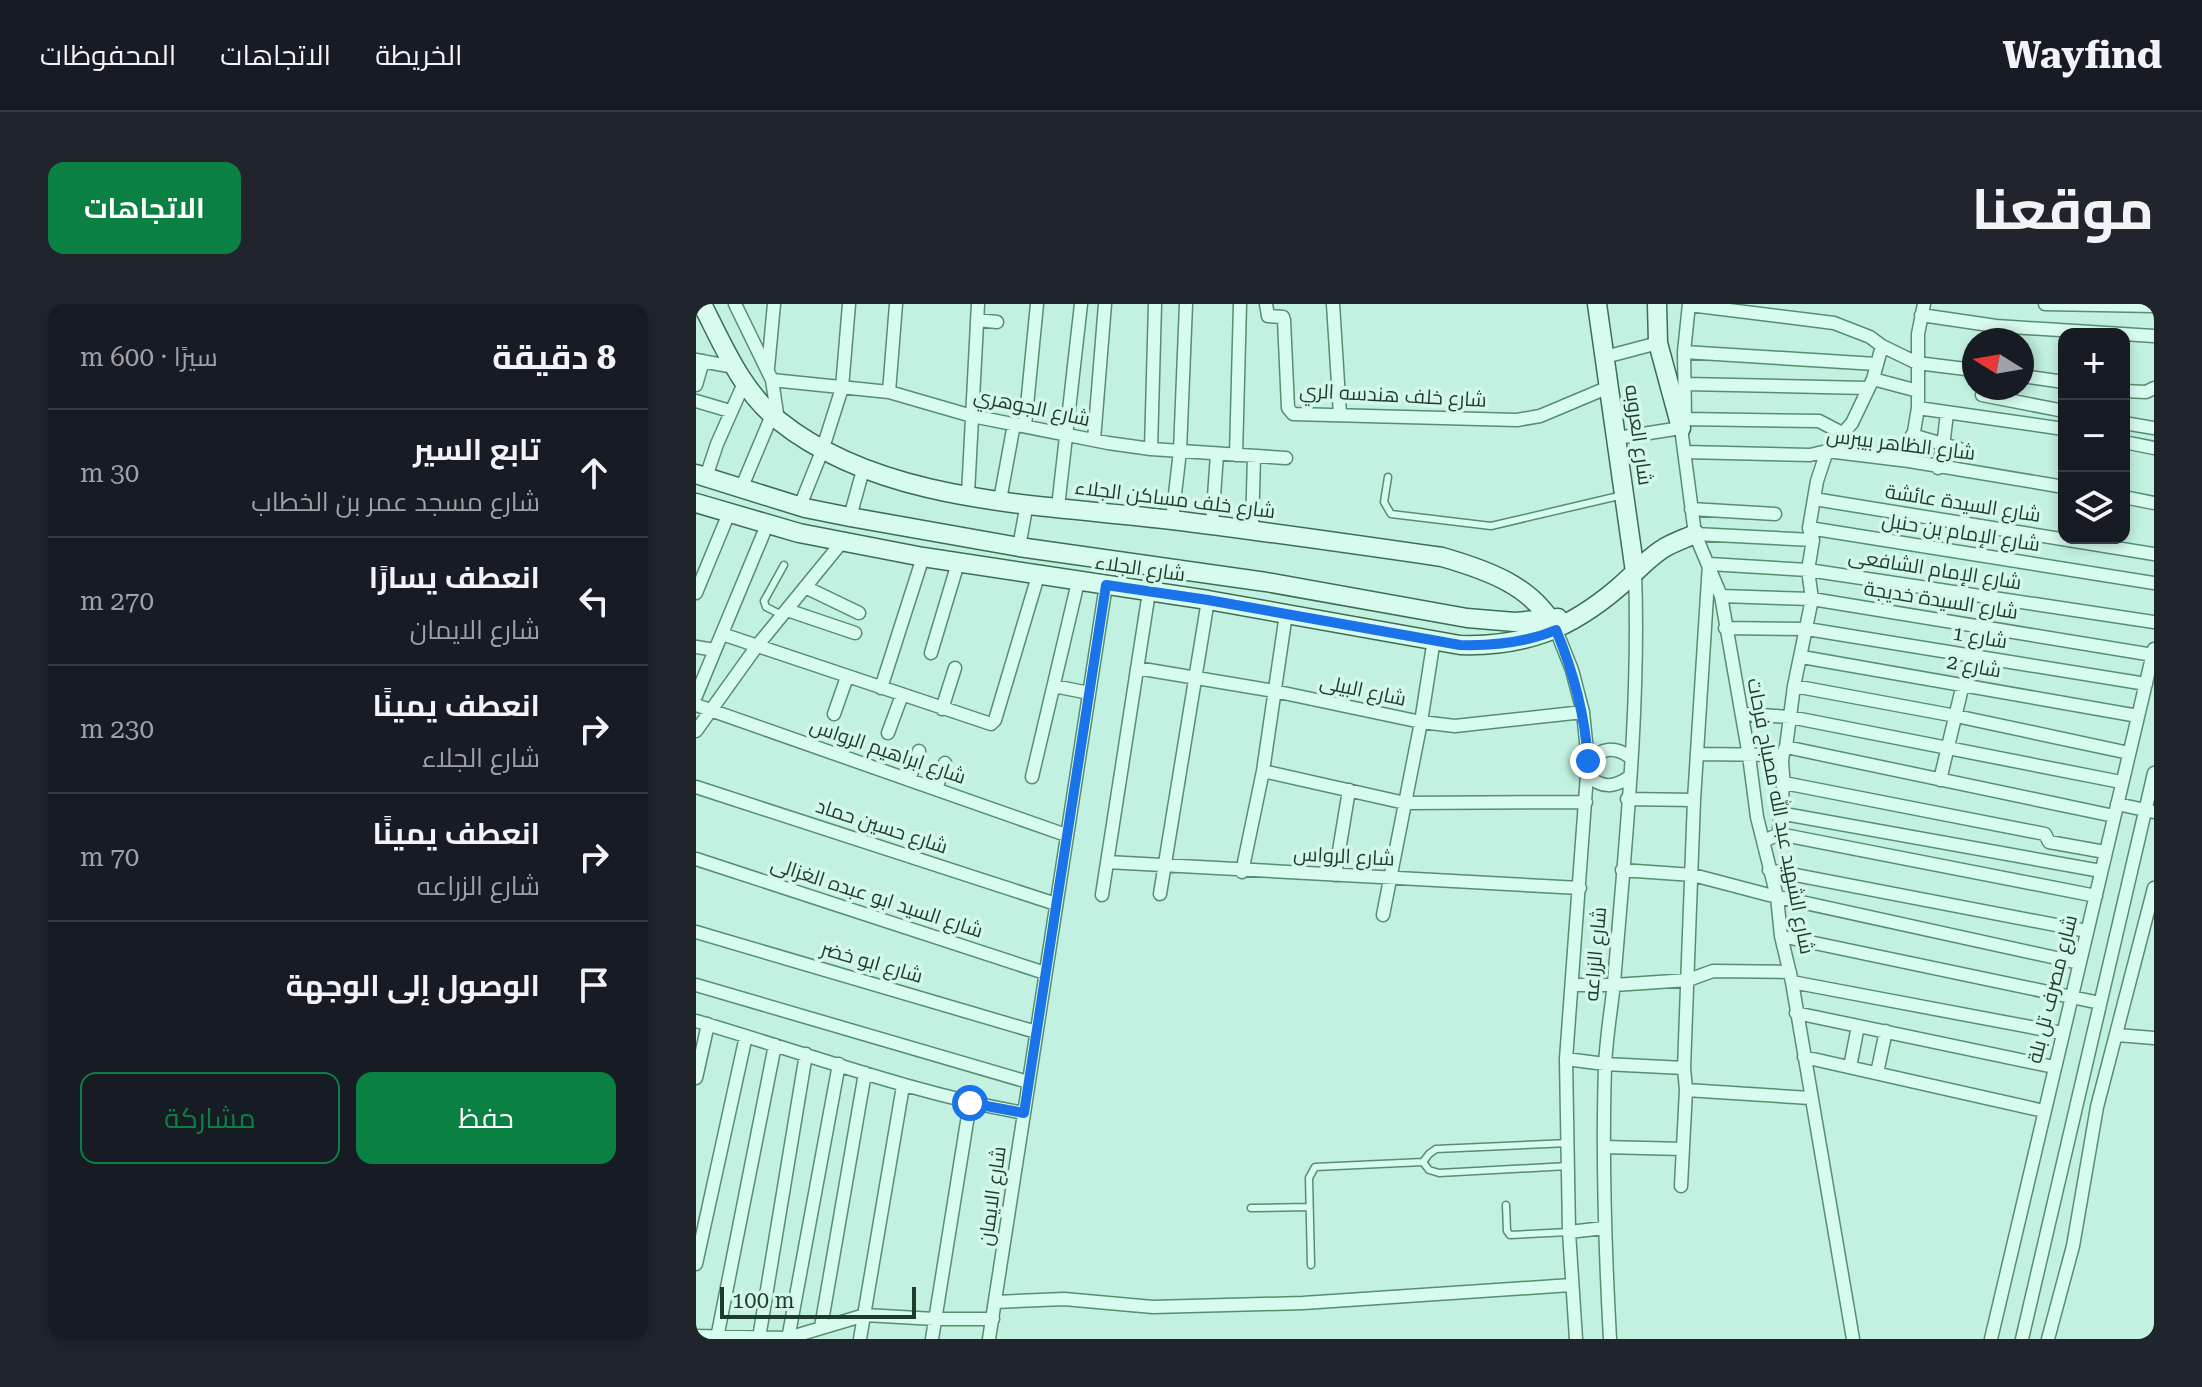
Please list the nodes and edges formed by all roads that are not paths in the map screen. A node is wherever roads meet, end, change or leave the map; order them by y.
1 (735, 304) edge
2 (774, 304) edge
3 (849, 304) edge
4 (896, 304) edge
5 (978, 304) edge
6 (1037, 304) edge
7 (1081, 304) edge
8 (1105, 304) edge
9 (1155, 304) edge
10 (1186, 304) edge
11 (1240, 304) edge
12 (1266, 304) edge
13 (1333, 304) edge
14 (1597, 304) edge
15 (1657, 304) edge
16 (1689, 304) edge
17 (2045, 304) edge
18 (700, 305) edge
19 (2154, 306) edge
20 (1922, 309) edge
21 (977, 320) junction
22 (997, 322) dead end
23 (1996, 326) joint
24 (2058, 331) edge
25 (2130, 335) edge
26 (2154, 336) edge
27 (1658, 343) junction
28 (1882, 346) junction
29 (1684, 352) junction
30 (1605, 357) junction
31 (700, 360) edge
32 (1917, 363) junction
33 (1876, 364) junction
34 (1962, 369) edge
35 (739, 375) junction
36 (770, 375) junction
37 (2034, 378) edge
38 (2058, 381) edge
39 (1686, 384) junction
40 (1870, 384) junction
41 (696, 385) edge
42 (1609, 387) junction
43 (842, 388) junction
44 (2154, 388) edge
45 (1918, 391) junction
46 (2130, 391) edge
47 (889, 392) junction
48 (1982, 400) edge
49 (2017, 400) edge
50 (696, 401) edge
51 (1918, 408) junction
52 (2058, 410) edge
53 (730, 411) junction
54 (1947, 413) junction
55 (1340, 415) junction
56 (972, 416) junction
57 (1980, 416) junction
58 (775, 418) junction
59 (1683, 424) junction
60 (2130, 424) edge
61 (1019, 425) junction
62 (2058, 428) edge
63 (2154, 428) edge
64 (1842, 433) junction
65 (1067, 435) junction
66 (1912, 435) junction
67 (1617, 438) junction
68 (1094, 440) junction
69 (2130, 443) edge
70 (1943, 447) junction
71 (2154, 448) edge
72 (1151, 449) junction
73 (1963, 450) dead end
74 (822, 451) junction
75 (1180, 451) junction
76 (1827, 451) junction
77 (1685, 452) junction
78 (1217, 454) junction
79 (1236, 455) junction
80 (1254, 456) junction
81 (1286, 458) dead end
82 (1909, 461) junction
83 (1938, 468) junction
84 (863, 470) junction
85 (701, 476) edge
86 (1388, 477) dead end
87 (2058, 486) edge
88 (741, 489) junction
89 (968, 494) junction
90 (1625, 495) junction
91 (2130, 498) edge
92 (1814, 499) junction
93 (1000, 500) junction
94 (696, 503) edge
95 (1027, 503) junction
96 (2154, 503) edge
97 (802, 507) junction
98 (1058, 507) junction
99 (1691, 509) junction
100 (729, 513) junction
101 (1775, 514) dead end
102 (850, 517) junction
103 (1172, 520) junction
104 (767, 525) junction
105 (1212, 525) junction
106 (1252, 530) junction
107 (799, 533) junction
108 (1695, 534) junction
109 (1811, 534) junction
110 (842, 542) junction
111 (1019, 547) junction
112 (2154, 554) edge
113 (923, 557) junction
114 (958, 563) junction
115 (1709, 564) junction
116 (784, 565) dead end
117 (1808, 570) junction
118 (1635, 572) junction
119 (1038, 576) junction
120 (1078, 582) junction
121 (1266, 582) junction
122 (2154, 583) edge
123 (1106, 585) junction
124 (805, 587) junction
125 (1321, 591) junction
126 (1149, 592) junction
127 (696, 593) edge
128 (1721, 596) junction
129 (1812, 599) junction
130 (1208, 600) junction
131 (1261, 609) junction
132 (785, 612) junction
133 (859, 613) dead end
134 (1286, 614) junction
135 (1316, 619) junction
136 (2154, 622) edge
137 (1553, 625) junction
138 (1725, 628) junction
139 (1807, 629) junction
140 (855, 633) dead end
141 (722, 634) junction
142 (1434, 639) junction
143 (757, 646) junction
144 (696, 647) edge
145 (715, 650) junction
146 (2153, 652) edge
147 (931, 653) dead end
148 (1802, 657) junction
149 (955, 668) dead end
150 (1137, 668) junction
151 (847, 677) junction
152 (1198, 678) junction
153 (1963, 684) junction
154 (2146, 684) junction
155 (1054, 686) junction
156 (1794, 686) junction
157 (881, 688) junction
158 (1274, 691) junction
159 (1089, 693) junction
160 (902, 695) junction
161 (696, 696) edge
162 (696, 705) edge
163 (942, 709) junction
164 (711, 711) junction
165 (1583, 712) junction
166 (834, 714) dead end
167 (1742, 714) junction
168 (1956, 716) junction
169 (2138, 716) junction
170 (1790, 717) junction
171 (1421, 722) junction
172 (696, 731) edge
173 (888, 733) dead end
174 (1947, 746) junction
175 (919, 751) dead end
176 (1783, 751) junction
177 (2129, 753) junction
178 (1699, 754) junction
179 (1749, 756) junction
180 (1630, 757) junction
181 (1588, 761) junction
182 (945, 763) dead end
183 (1263, 771) junction
184 (2154, 773) edge
185 (1588, 776) junction
186 (1032, 777) dead end
187 (1629, 777) junction
188 (909, 780) junction
189 (1940, 780) junction
190 (2121, 782) junction
191 (1784, 783) junction
192 (696, 787) edge
193 (936, 789) junction
194 (1349, 790) junction
195 (1627, 799) junction
196 (1694, 800) junction
197 (1586, 802) junction
198 (1405, 803) junction
199 (2115, 810) junction
200 (2150, 811) edge
201 (1779, 813) junction
202 (1779, 834) junction
203 (1066, 835) junction
204 (1764, 841) junction
205 (2105, 852) junction
206 (696, 859) edge
207 (1107, 862) junction
208 (1165, 864) junction
209 (1622, 870) junction
210 (1769, 870) junction
211 (2101, 871) junction
212 (1242, 872) junction
213 (1335, 875) junction
214 (1693, 875) junction
215 (1392, 878) junction
216 (1580, 888) junction
217 (2154, 888) edge
218 (1160, 894) dead end
219 (1102, 895) dead end
220 (2096, 896) junction
221 (1777, 897) junction
222 (1056, 904) junction
223 (1383, 915) dead end
224 (2149, 930) edge
225 (2087, 931) junction
226 (696, 932) edge
227 (1781, 936) junction
228 (2079, 963) junction
229 (1045, 973) junction
230 (1791, 977) junction
231 (1688, 980) junction
232 (696, 985) edge
233 (1573, 985) junction
234 (1614, 985) junction
235 (2071, 997) junction
236 (2100, 1003) junction
237 (1796, 1013) junction
238 (702, 1023) edge
239 (1858, 1026) junction
240 (1886, 1031) junction
241 (1036, 1032) junction
242 (2062, 1033) junction
243 (2117, 1035) junction
244 (746, 1036) junction
245 (2154, 1038) edge
246 (775, 1045) junction
247 (806, 1054) junction
248 (1804, 1057) junction
249 (1566, 1059) junction
250 (839, 1064) junction
251 (1605, 1064) junction
252 (1850, 1067) junction
253 (2054, 1067) junction
254 (1684, 1068) junction
255 (865, 1073) junction
256 (1877, 1073) junction
257 (696, 1078) edge
258 (1028, 1082) junction
259 (903, 1086) junction
260 (1686, 1090) junction
261 (1810, 1098) junction
262 (970, 1103) junction
263 (2044, 1111) junction
264 (1024, 1113) junction
265 (1569, 1143) junction
266 (1604, 1147) junction
267 (1683, 1149) junction
268 (1423, 1162) junction
269 (1568, 1166) junction
270 (1681, 1186) dead end
271 (1506, 1205) dead end
272 (1309, 1207) junction
273 (1251, 1208) dead end
274 (1604, 1228) junction
275 (1569, 1232) junction
276 (696, 1264) edge
277 (1311, 1265) dead end
278 (1571, 1285) junction
279 (996, 1302) junction
280 (865, 1315) junction
281 (935, 1319) junction
282 (993, 1319) junction
283 (821, 1327) junction
284 (707, 1338) edge
285 (759, 1338) edge
286 (788, 1338) edge
287 (860, 1339) edge
288 (932, 1339) edge
289 (989, 1339) edge
290 (1576, 1339) edge
291 (1610, 1339) edge
292 (1853, 1339) edge
293 (1991, 1339) edge
294 (2022, 1339) edge
295 (2048, 1339) edge

1 - 36 street
2 - 36 street
3 - 43 street
4 - 47 street
5 - 21 street
6 - 61 street
7 - 65 street
8 - 68 street
9 - 72 street
10 - 75 street
11 - 79 street
12 - 55 street, شارع خلف هندسه الري
13 - 55 street
14 - 30 street, شارع العروبه
15 - 27 street, شارع العروبه
16 - 28 street
16 - 29 street, شارع الشهيد عبد الله مصباح فرحات
17 - 19 street
18 - 35 street, شارع خلف مساكن الجلاء
20 - 23 street
20 - 32 street
21 - 22 street
21 - 56 street
23 - 24 street
25 - 26 street
27 - 30 street
27 - 59 street, شارع العروبه
28 - 32 street
28 - 33 street
29 - 33 street
29 - 39 street, شارع الشهيد عبد الله مصباح فرحات
30 - 42 street, شارع العروبه
31 - 35 street
31 - 41 street
32 - 34 street
32 - 45 street
33 - 40 street
35 - 53 street
35 - 58 street, شارع خلف مساكن الجلاء
36 - 43 street, شارع الجوهري
36 - 58 street
37 - 38 street
39 - 40 street
39 - 59 street, شارع الشهيد عبد الله مصباح فرحات
40 - 45 street
40 - 64 street
42 - 55 street, شارع خلف هندسه الري
42 - 67 street, شارع العروبه
43 - 47 street, شارع الجوهري
43 - 74 street
44 - 46 street
45 - 51 street
47 - 56 street, شارع الجوهري
48 - 57 street
49 - 52 street
50 - 53 street
51 - 54 street
51 - 66 street
53 - 85 street
54 - 57 street
54 - 70 street
56 - 61 street, شارع الجوهري
56 - 89 street
57 - 62 street
58 - 74 street, شارع خلف مساكن الجلاء
58 - 88 street
59 - 64 street
59 - 67 street
59 - 77 street, شارع الشهيد عبد الله مصباح فرحات
60 - 63 street
61 - 65 street, شارع الجوهري
61 - 93 street
64 - 76 street
65 - 68 street, شارع الجوهري
65 - 98 street
66 - 70 street
66 - 82 street
67 - 90 street, شارع العروبه
68 - 72 street, شارع الجوهري
69 - 71 street
70 - 73 street
70 - 83 street
72 - 75 street, شارع الجوهري
74 - 84 street, شارع خلف مساكن الجلاء
74 - 97 street
75 - 78 street, شارع الجوهري
75 - 103 street
76 - 77 street, شارع الظاهر بيبرس
76 - 82 street, شارع الظاهر بيبرس
76 - 92 street
77 - 99 street, شارع الشهيد عبد الله مصباح فرحات
78 - 79 street, شارع الجوهري
78 - 105 street
79 - 80 street, شارع الجوهري
80 - 81 street, شارع الجوهري
80 - 106 street
82 - 83 street, شارع الظاهر بيبرس
83 - 87 street, شارع الظاهر بيبرس
84 - 89 street, شارع خلف مساكن الجلاء
84 - 102 street
85 - 88 street, شارع الجلاء
86 - 90 lane
88 - 97 street, شارع الجلاء
89 - 93 street, شارع خلف مساكن الجلاء
90 - 118 street, شارع العروبه
91 - 96 street
92 - 109 street
92 - 112 street, شارع السيدة عائشة
93 - 95 street, شارع خلف مساكن الجلاء
94 - 100 street, شارع الجلاء
95 - 98 street, شارع خلف مساكن الجلاء
95 - 111 street
97 - 102 street, شارع الجلاء
97 - 107 street
98 - 103 street, شارع خلف مساكن الجلاء
99 - 101 street
99 - 108 street, شارع الشهيد عبد الله مصباح فرحات
100 - 104 street, شارع الجلاء
100 - 127 street
102 - 111 street, شارع الجلاء
103 - 105 street, شارع خلف مساكن الجلاء
104 - 107 street, شارع الجلاء
104 - 141 street
105 - 106 street, شارع خلف مساكن الجلاء
106 - 137 street, شارع خلف مساكن الجلاء
107 - 110 street, شارع الجلاء
108 - 109 street, شارع الإمام بن حنبل
108 - 115 street, شارع الشهيد عبد الله مصباح فرحات
108 - 118 street, شارع الجلاء
109 - 117 street
109 - 122 street, شارع الإمام بن حنبل
110 - 113 street, شارع الجلاء
110 - 124 street
111 - 121 street, شارع الجلاء
113 - 114 street, شارع الجلاء
113 - 157 street
114 - 119 street, شارع الجلاء
114 - 147 street
115 - 117 street, شارع الإمام الشافعى
115 - 128 street, شارع الشهيد عبد الله مصباح فرحات
115 - 178 street
116 - 132 lane
117 - 129 street
117 - 136 street, شارع الإمام الشافعى
118 - 137 street, شارع الجلاء
118 - 180 street, شارع الزراعه
119 - 120 street, شارع الجلاء
119 - 163 street
120 - 123 street, شارع الجلاء
120 - 155 street
121 - 125 street, شارع الجلاء
121 - 131 street
123 - 126 street, شارع الجلاء
123 - 159 street, شارع الايمان
124 - 132 street
124 - 133 street
125 - 135 street
125 - 137 street, شارع الجلاء
126 - 130 street, شارع الجلاء
126 - 150 street
128 - 129 street, شارع السيدة خديجة
128 - 138 street, شارع الشهيد عبد الله مصباح فرحات
129 - 139 street
129 - 146 street, شارع السيدة خديجة
130 - 131 street, شارع الجلاء
130 - 152 street
131 - 134 street, شارع الجلاء
132 - 140 street
132 - 143 street
134 - 135 street, شارع الجلاء
134 - 158 street
135 - 142 street, شارع الجلاء
137 - 142 street, شارع الجلاء
137 - 165 street, شارع الزراعه
138 - 139 street, شارع 1
138 - 167 street, شارع الشهيد عبد الله مصباح فرحات
139 - 148 street
139 - 154 street, شارع 1
141 - 143 street
141 - 145 street
142 - 171 street
143 - 151 street
143 - 164 street
144 - 145 street
145 - 161 street
146 - 154 street, شارع مصرف تل بلة
148 - 153 street, شارع 2
148 - 156 street
149 - 163 street
150 - 152 street, شارع البيلى
150 - 207 street
151 - 157 street
151 - 166 street
152 - 158 street, شارع البيلى
152 - 208 street
153 - 168 street
153 - 169 street, شارع 2
154 - 169 street, شارع مصرف تل بلة
155 - 159 street
155 - 186 street
156 - 168 street
156 - 170 street
157 - 160 street
158 - 171 street, شارع البيلى
158 - 183 street
159 - 203 street, شارع الايمان
160 - 163 street
160 - 173 street
162 - 164 street, شارع ابراهيم الرواس
164 - 172 street
164 - 188 street, شارع ابراهيم الرواس
165 - 171 street, شارع البيلى
165 - 181 street, شارع الزراعه
167 - 170 street
167 - 179 street, شارع الشهيد عبد الله مصباح فرحات
168 - 174 street
168 - 177 street
169 - 177 street, شارع مصرف تل بلة
170 - 174 street
170 - 176 street
171 - 198 street
174 - 189 street
174 - 190 street
175 - 188 street
176 - 179 street
176 - 189 street
176 - 191 street
177 - 190 street, شارع مصرف تل بلة
178 - 179 street
178 - 196 street
179 - 204 street, شارع الشهيد عبد الله مصباح فرحات
180 - 181 street
180 - 187 street, شارع الزراعه
181 - 185 street, شارع الزراعه
182 - 193 street
183 - 194 street
183 - 212 street
184 - 200 street
185 - 187 street
185 - 197 street, شارع الزراعه
187 - 195 street, شارع الزراعه
188 - 193 street, شارع ابراهيم الرواس
189 - 199 street
190 - 199 street, شارع مصرف تل بلة
191 - 201 street
191 - 205 street
192 - 222 street, شارع حسين حماد
193 - 203 street, شارع ابراهيم الرواس
194 - 198 street
194 - 213 street
195 - 196 street
195 - 209 street, شارع الزراعه
196 - 214 street
197 - 198 street
197 - 216 street, شارع الزراعه
198 - 215 street
199 - 200 street
199 - 205 street, شارع مصرف تل بلة
200 - 236 street
201 - 202 street
201 - 211 street
202 - 204 street
202 - 220 street
203 - 222 street, شارع الايمان
204 - 210 street, شارع الشهيد عبد الله مصباح فرحات
205 - 211 street, شارع مصرف تل بلة
206 - 229 street, شارع السيد ابو عبده الغزالى
207 - 208 street, شارع الرواس
207 - 219 street
208 - 212 street, شارع الرواس
208 - 218 street
209 - 214 street
209 - 234 street, شارع الزراعه
210 - 221 street, شارع الشهيد عبد الله مصباح فرحات
210 - 225 street
211 - 220 street, شارع مصرف تل بلة
212 - 213 street, شارع الرواس
213 - 215 street, شارع الرواس
214 - 221 street
214 - 231 street
215 - 216 street, شارع الرواس
215 - 223 street
216 - 233 street, شارع الزراعه
217 - 224 street
220 - 225 street, شارع مصرف تل بلة
221 - 227 street, شارع الشهيد عبد الله مصباح فرحات
221 - 228 street
222 - 229 street, شارع الايمان
224 - 243 street
225 - 228 street, شارع مصرف تل بلة
226 - 241 street, شارع ابو خضر
227 - 230 street, شارع الشهيد عبد الله مصباح فرحات
227 - 235 street
228 - 235 street, شارع مصرف تل بلة
229 - 241 street, شارع الايمان
230 - 231 street
230 - 237 street, شارع الشهيد عبد الله مصباح فرحات
230 - 242 street
231 - 234 street
231 - 254 street
232 - 258 street
233 - 234 street
233 - 249 street, شارع الزراعه
234 - 251 street, شارع الزراعه
235 - 236 street
235 - 242 street, شارع مصرف تل بلة
236 - 294 street
237 - 239 street
237 - 248 street, شارع الشهيد عبد الله مصباح فرحات
238 - 244 street
238 - 257 street
239 - 240 street
239 - 252 street
240 - 253 street
240 - 256 street
241 - 258 street, شارع الايمان
242 - 253 street, شارع مصرف تل بلة
243 - 245 street
243 - 295 street
244 - 246 street
244 - 276 street
246 - 247 street
246 - 284 street
247 - 250 street
247 - 285 street
248 - 252 street
248 - 261 street, شارع الشهيد عبد الله مصباح فرحات
249 - 251 street
249 - 265 street, شارع الزراعه
250 - 255 street
250 - 286 street
251 - 254 street
251 - 266 street, شارع الزراعه
252 - 256 street
253 - 263 street, شارع مصرف تل بلة
254 - 260 street
255 - 259 street
255 - 283 street
256 - 263 street
258 - 264 street, شارع الايمان
259 - 262 street
259 - 280 street
260 - 261 street
260 - 267 street
261 - 292 street, شارع الشهيد عبد الله مصباح فرحات
262 - 264 street
262 - 281 street
263 - 293 street, شارع مصرف تل بلة
264 - 279 street, شارع الايمان
265 - 268 lane
265 - 269 street, شارع الزراعه
266 - 267 street
266 - 274 street, شارع الزراعه
267 - 270 street
268 - 269 lane
268 - 272 lane
269 - 275 street, شارع الزراعه
271 - 275 lane
272 - 273 lane
272 - 277 lane
274 - 275 street
274 - 291 street, شارع الزراعه
275 - 278 street, شارع الزراعه
278 - 279 street
278 - 290 street, شارع الزراعه
279 - 282 street, شارع الايمان
280 - 281 street
280 - 283 street
280 - 287 street
281 - 282 street
281 - 288 street
282 - 289 street, شارع الايمان
283 - 286 street
284 - 285 street
285 - 286 street

